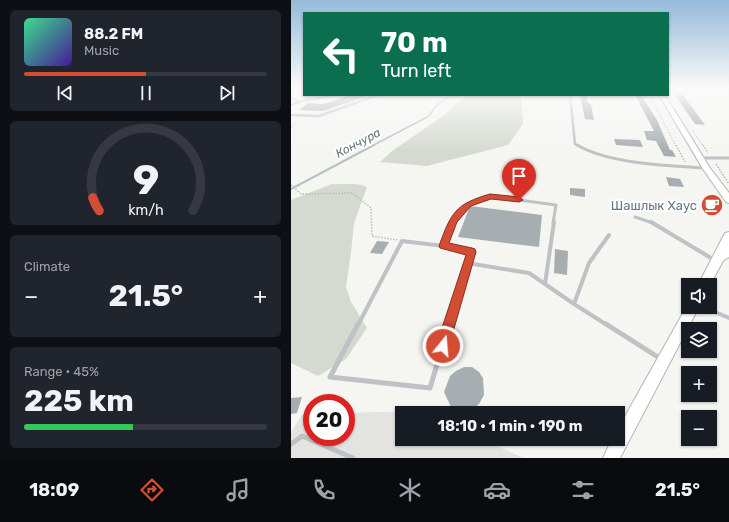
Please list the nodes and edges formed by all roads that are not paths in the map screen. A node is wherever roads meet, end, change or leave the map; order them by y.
1 (340, 108) edge
2 (571, 108) edge
3 (670, 108) edge
4 (291, 115) edge
5 (701, 158) junction
6 (729, 158) edge
7 (707, 168) junction
8 (729, 200) edge
9 (635, 217) dead end
10 (609, 235) dead end
11 (729, 236) edge
12 (444, 246) junction
13 (729, 251) edge
14 (718, 260) junction
15 (467, 263) junction
16 (708, 278) edge
17 (545, 284) junction
18 (573, 304) junction
19 (717, 313) edge
20 (689, 314) edge
21 (729, 318) edge
22 (663, 360) junction
23 (291, 444) edge
24 (353, 458) edge
25 (611, 458) edge

1 - 4 lane
2 - 7 lane
3 - 5 main road
5 - 6 lane
5 - 7 main road
7 - 8 main road
9 - 14 lane
10 - 18 lane
11 - 14 main road
12 - 15 lane
12 - 15 lane
12 - 17 lane
13 - 14 main road
14 - 16 main road
15 - 17 lane
17 - 18 lane
18 - 22 lane
19 - 21 lane
20 - 22 main road
22 - 25 main road
23 - 24 lane

